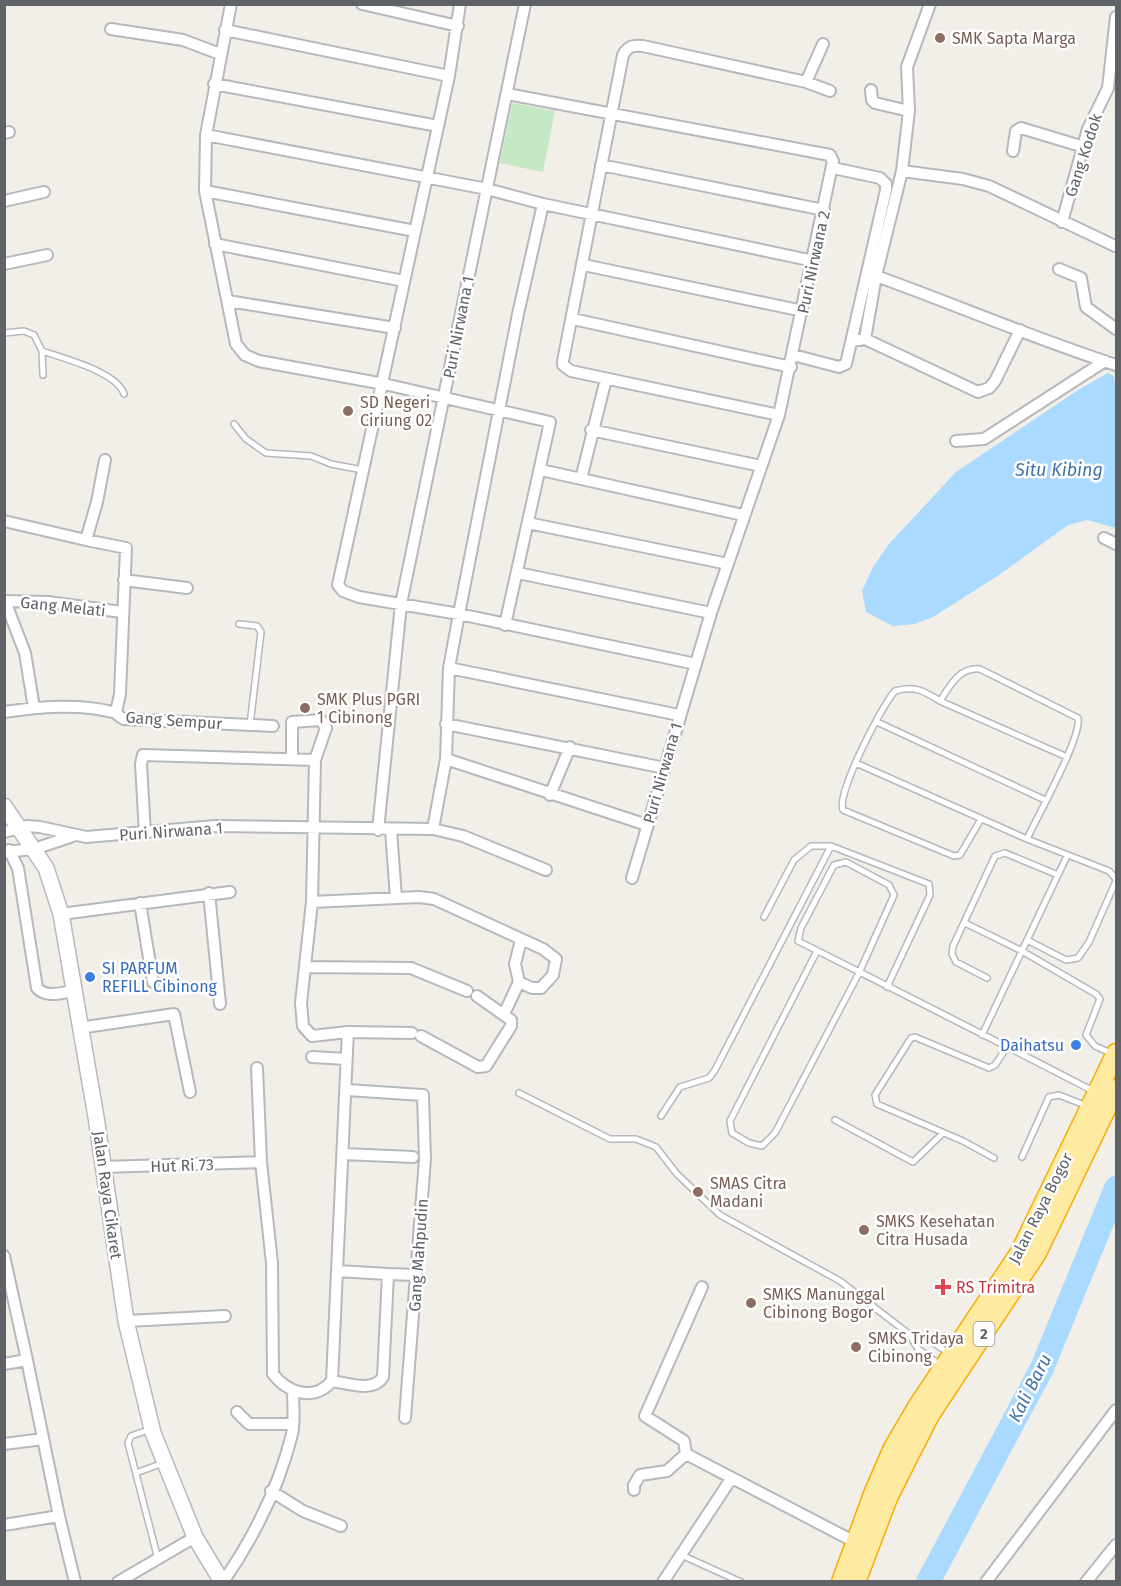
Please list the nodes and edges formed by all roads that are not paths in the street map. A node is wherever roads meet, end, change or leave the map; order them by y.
1 (231, 4) edge
2 (362, 4) edge
3 (460, 4) edge
4 (525, 4) edge
5 (930, 4) edge
6 (1116, 17) edge
7 (458, 26) junction
8 (111, 28) dead end
9 (225, 30) junction
10 (823, 44) dead end
11 (220, 54) junction
12 (449, 76) junction
13 (806, 82) junction
14 (214, 84) junction
15 (871, 90) dead end
16 (830, 91) dead end
17 (507, 93) junction
18 (909, 111) junction
19 (611, 115) junction
20 (438, 126) junction
21 (206, 135) junction
22 (1084, 147) junction
23 (1013, 151) dead end
24 (601, 165) junction
25 (834, 168) junction
26 (902, 171) junction
27 (425, 178) junction
28 (487, 189) junction
29 (205, 191) junction
30 (44, 192) dead end
31 (4, 201) edge
32 (543, 204) junction
33 (824, 210) junction
34 (593, 215) junction
35 (1062, 222) junction
36 (415, 231) junction
37 (215, 244) junction
38 (1115, 246) dead end
39 (47, 255) dead end
40 (814, 261) junction
41 (4, 264) edge
42 (584, 265) junction
43 (1059, 269) dead end
44 (876, 276) junction
45 (404, 281) junction
46 (228, 301) junction
47 (803, 311) junction
48 (573, 319) junction
49 (395, 328) junction
50 (1116, 329) edge
51 (1020, 330) junction
52 (4, 333) edge
53 (865, 339) junction
54 (852, 341) junction
55 (42, 351) junction
56 (793, 355) junction
57 (1111, 363) edge
58 (791, 367) junction
59 (43, 375) dead end
60 (606, 380) junction
61 (384, 384) junction
62 (124, 394) dead end
63 (443, 399) junction
64 (500, 411) junction
65 (779, 414) junction
66 (234, 424) dead end
67 (591, 430) junction
68 (956, 441) dead end
69 (105, 460) dead end
70 (761, 466) junction
71 (363, 470) junction
72 (541, 470) junction
73 (581, 479) junction
74 (742, 515) junction
75 (4, 520) edge
76 (528, 523) junction
77 (1104, 538) dead end
78 (86, 540) junction
79 (1116, 544) edge
80 (728, 564) junction
81 (518, 573) junction
82 (124, 580) junction
83 (187, 588) dead end
84 (5, 601) edge
85 (401, 603) junction
86 (122, 612) junction
87 (711, 613) junction
88 (459, 614) junction
89 (239, 624) dead end
90 (505, 625) junction
91 (696, 664) junction
92 (449, 668) junction
93 (940, 701) junction
94 (34, 708) junction
95 (4, 712) edge
96 (116, 712) junction
97 (679, 715) junction
98 (877, 722) junction
99 (446, 724) junction
100 (250, 725) junction
101 (273, 726) dead end
102 (570, 747) junction
103 (1067, 758) junction
104 (292, 759) junction
105 (446, 759) junction
106 (315, 760) junction
107 (856, 764) junction
108 (665, 768) junction
109 (550, 795) junction
110 (1045, 800) junction
111 (4, 806) edge
112 (981, 819) junction
113 (647, 825) junction
114 (315, 829) junction
115 (433, 829) junction
116 (12, 830) edge
117 (378, 830) junction
118 (391, 830) junction
119 (145, 834) junction
120 (73, 836) junction
121 (1027, 839) junction
122 (831, 846) junction
123 (34, 849) junction
124 (7, 851) edge
125 (1067, 855) junction
126 (546, 870) dead end
127 (1058, 876) junction
128 (632, 878) dead end
129 (1116, 880) edge
130 (230, 892) dead end
131 (209, 893) junction
132 (396, 898) junction
133 (312, 902) junction
134 (140, 903) junction
135 (61, 914) junction
136 (765, 917) dead end
137 (965, 923) junction
138 (521, 940) junction
139 (1027, 940) junction
140 (817, 951) junction
141 (1022, 951) junction
142 (304, 967) junction
143 (859, 973) junction
144 (987, 978) dead end
145 (153, 982) dead end
146 (519, 982) junction
147 (887, 987) junction
148 (73, 991) junction
149 (220, 1004) dead end
150 (504, 1014) junction
151 (79, 1028) junction
152 (348, 1032) junction
153 (982, 1035) junction
154 (1007, 1047) junction
155 (1116, 1054) edge
156 (312, 1057) dead end
157 (346, 1059) junction
158 (257, 1068) dead end
159 (347, 1090) junction
160 (190, 1092) dead end
161 (519, 1093) dead end
162 (1106, 1101) edge
163 (661, 1116) dead end
164 (835, 1119) dead end
165 (943, 1133) junction
166 (343, 1154) junction
167 (413, 1157) dead end
168 (1022, 1157) dead end
169 (994, 1158) dead end
170 (261, 1162) junction
171 (104, 1167) junction
172 (4, 1256) edge
173 (337, 1271) junction
174 (388, 1274) junction
175 (416, 1275) junction
176 (702, 1287) dead end
177 (225, 1316) dead end
178 (126, 1321) junction
179 (909, 1334) junction
180 (27, 1360) junction
181 (4, 1364) edge
182 (954, 1365) junction
183 (332, 1381) junction
184 (293, 1392) junction
185 (1116, 1410) edge
186 (237, 1412) dead end
187 (405, 1418) dead end
188 (292, 1424) junction
189 (151, 1429) junction
190 (43, 1438) junction
191 (4, 1444) edge
192 (686, 1455) junction
193 (164, 1463) junction
194 (136, 1473) junction
195 (730, 1479) junction
196 (634, 1490) dead end
197 (271, 1491) junction
198 (59, 1516) junction
199 (4, 1525) edge
200 (341, 1526) dead end
201 (195, 1537) junction
202 (855, 1542) junction
203 (1116, 1545) edge
204 (679, 1554) junction
205 (158, 1559) junction
206 (75, 1581) edge
207 (118, 1581) edge
208 (222, 1581) edge
209 (663, 1581) edge
210 (741, 1581) edge
211 (841, 1581) edge
212 (856, 1581) edge
213 (986, 1581) edge
214 (1086, 1581) edge

1 - 9 street
2 - 7 street
3 - 7 street
4 - 17 street, Puri Nirwana 1
5 - 18 street
6 - 22 street, Gang Kodok
7 - 12 street
8 - 11 street
9 - 11 street
9 - 12 street
10 - 13 street
11 - 14 street
12 - 20 street
13 - 16 street
13 - 19 street
14 - 20 street
14 - 21 street
15 - 18 street
17 - 19 street
17 - 28 street, Puri Nirwana 1
18 - 26 street
19 - 24 street
19 - 25 street
20 - 27 street
21 - 27 street
21 - 29 street
22 - 23 street
22 - 35 street, Gang Kodok
24 - 33 street
24 - 34 street
25 - 33 street, Puri Nirwana 2
25 - 54 street
26 - 35 street
26 - 44 street
27 - 28 street
27 - 36 street
28 - 32 street
28 - 63 street, Puri Nirwana 1
29 - 36 street
29 - 37 street
30 - 31 street
32 - 34 street
32 - 64 street
33 - 40 street, Puri Nirwana 2
34 - 40 street
34 - 42 street
35 - 38 street
36 - 45 street
37 - 45 street
37 - 46 street
39 - 41 street
40 - 47 street, Puri Nirwana 2
42 - 47 street
42 - 48 street
43 - 50 street
44 - 51 street
44 - 53 street
45 - 49 street
46 - 49 street
46 - 61 street
47 - 56 street, Puri Nirwana 2
48 - 58 street
48 - 60 street
49 - 61 street
51 - 53 street
51 - 57 street
52 - 55 lane
53 - 54 street
54 - 56 street
55 - 59 lane
55 - 62 lane
56 - 58 street, Puri Nirwana 2
57 - 68 street
58 - 65 street, Puri Nirwana 1
60 - 65 street
60 - 67 street
61 - 63 street
61 - 71 street
63 - 64 street
63 - 85 street, Puri Nirwana 1
64 - 72 street
64 - 88 street
65 - 70 street, Puri Nirwana 1
66 - 71 lane
67 - 70 street
67 - 73 street
69 - 78 street
70 - 74 street, Puri Nirwana 1
71 - 85 street
72 - 73 street
72 - 76 street
73 - 74 street
74 - 80 street, Puri Nirwana 1
75 - 78 street
76 - 80 street
76 - 81 street
77 - 79 street
78 - 82 street
80 - 87 street, Puri Nirwana 1
81 - 87 street
81 - 90 street
82 - 83 street
82 - 86 street
84 - 86 street, Gang Melati
84 - 94 street
85 - 88 street
85 - 117 street, Puri Nirwana 1
86 - 96 street
87 - 91 street, Puri Nirwana 1
88 - 90 street
88 - 92 street
89 - 100 lane
90 - 91 street
91 - 97 street, Puri Nirwana 1
92 - 97 street
92 - 99 street
93 - 98 lane
93 - 103 lane
93 - 103 lane
94 - 95 street, Gang Sempur
94 - 96 street, Gang Sempur
96 - 100 street, Gang Sempur
97 - 108 street, Puri Nirwana 1
98 - 107 lane
98 - 110 lane
99 - 102 street
99 - 105 street
100 - 101 street, Gang Sempur
102 - 108 street
102 - 109 street
103 - 110 lane
104 - 106 street
104 - 106 street
104 - 119 street
105 - 109 street
105 - 115 street
106 - 114 street
107 - 112 lane
107 - 112 lane
108 - 113 street, Puri Nirwana 1
109 - 113 street
110 - 121 lane
111 - 116 main road, Jalan Raya Cikaret
112 - 121 lane
113 - 128 street, Puri Nirwana 1
114 - 117 street, Puri Nirwana 1
114 - 119 street, Puri Nirwana 1
114 - 133 street
115 - 118 street, Puri Nirwana 1
115 - 126 street, Puri Nirwana 1
116 - 120 street, Puri Nirwana 1
116 - 123 main road, Jalan Raya Cikaret
117 - 118 street, Puri Nirwana 1
118 - 132 street
119 - 120 street, Puri Nirwana 1
120 - 123 street, Puri Nirwana 1
121 - 125 lane
122 - 136 lane
122 - 147 lane
122 - 163 lane
123 - 124 street, Puri Nirwana 1
123 - 135 main road, Jalan Raya Cikaret
124 - 148 street
125 - 127 lane
125 - 129 lane
127 - 137 lane
127 - 139 lane
129 - 139 lane
130 - 131 street
131 - 134 street
131 - 149 street
132 - 133 street
132 - 138 street
133 - 142 street
134 - 135 street
134 - 145 street
135 - 148 main road, Jalan Raya Cikaret
137 - 141 lane
137 - 144 lane
138 - 146 street
138 - 146 street
139 - 141 lane
140 - 143 lane
140 - 143 lane
140 - 143 lane
141 - 153 lane
141 - 155 lane
142 - 150 street
142 - 152 street
143 - 147 lane
146 - 150 street
147 - 153 lane
148 - 151 main road, Jalan Raya Cikaret
150 - 152 street
151 - 160 street
151 - 171 main road, Jalan Raya Cikaret
152 - 157 street
153 - 154 lane
154 - 162 lane
154 - 165 lane
155 - 162 highway, Jalan Raya Bogor / 2
156 - 157 street
157 - 159 street
158 - 170 street
159 - 166 street
159 - 175 street, Gang Mahpudin
161 - 179 lane
162 - 168 lane
162 - 182 highway, Jalan Raya Bogor / 2
164 - 165 lane
165 - 169 lane
166 - 167 street
166 - 173 street
170 - 171 street, Hut Ri 73
170 - 184 street
171 - 178 main road, Jalan Raya Cikaret
172 - 180 street
173 - 174 street
173 - 183 street
174 - 175 street
174 - 183 street
175 - 187 street, Gang Mahpudin
176 - 192 street
177 - 178 street
178 - 189 main road, Jalan Raya Cikaret
179 - 182 lane
179 - 182 lane
180 - 181 street
180 - 190 street
182 - 202 highway, Jalan Raya Bogor / 2
182 - 212 highway, Jalan Raya Bogor / 2
183 - 184 street
184 - 188 street
185 - 213 street
186 - 188 street
188 - 197 street
189 - 193 main road, Jalan Raya Cikaret
189 - 194 lane
190 - 191 street
190 - 198 street
192 - 195 street
192 - 196 street
193 - 194 lane
193 - 201 main road, Jalan Raya Cikaret
194 - 205 lane
195 - 202 street
195 - 204 street
197 - 200 street
197 - 208 street
198 - 199 street
198 - 206 street
201 - 205 street
201 - 208 main road, Jalan Raya Cikaret
202 - 211 highway, Jalan Raya Bogor / 2
203 - 214 street
204 - 209 street
204 - 210 lane
205 - 207 street

